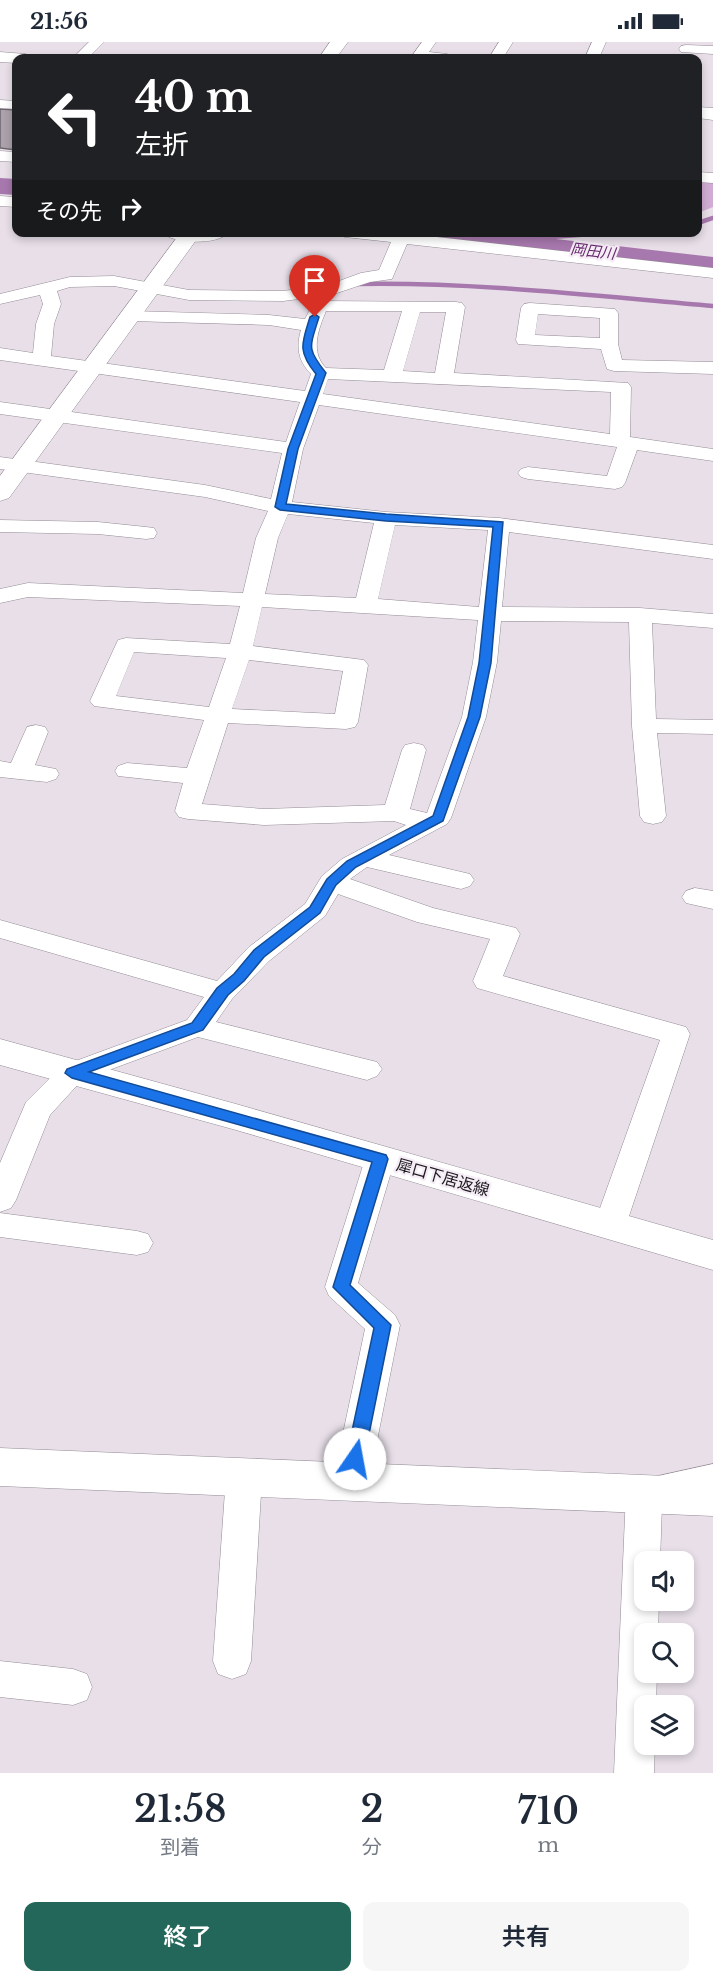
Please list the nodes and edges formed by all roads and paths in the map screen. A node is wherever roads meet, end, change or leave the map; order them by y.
1 (97, 42) edge
2 (685, 50) edge
3 (713, 50) edge
4 (84, 54) edge
5 (181, 237) edge
6 (392, 237) edge
7 (401, 238) junction
8 (713, 273) edge
9 (47, 288) junction
10 (150, 290) junction
11 (331, 290) junction
12 (0, 299) edge
13 (320, 306) junction
14 (413, 306) junction
15 (131, 316) junction
16 (310, 325) junction
17 (609, 344) dead end
18 (0, 354) edge
19 (41, 360) junction
20 (93, 368) junction
21 (713, 368) edge
22 (321, 373) junction
23 (392, 375) junction
24 (444, 378) junction
25 (312, 398) junction
26 (0, 408) edge
27 (57, 416) junction
28 (625, 442) junction
29 (293, 449) junction
30 (713, 455) edge
31 (10, 464) edge
32 (528, 473) dead end
33 (0, 492) edge
34 (280, 507) junction
35 (386, 518) junction
36 (499, 524) junction
37 (0, 526) edge
38 (146, 533) dead end
39 (713, 552) edge
40 (0, 596) edge
41 (253, 599) junction
42 (364, 605) junction
43 (489, 614) junction
44 (640, 615) junction
45 (713, 621) edge
46 (240, 652) junction
47 (219, 715) junction
48 (644, 726) junction
49 (713, 727) edge
50 (36, 732) dead end
51 (414, 750) dead end
52 (10, 770) edge
53 (127, 771) dead end
54 (47, 774) dead end
55 (196, 776) junction
56 (396, 813) junction
57 (653, 816) dead end
58 (427, 823) junction
59 (364, 858) junction
60 (461, 880) dead end
61 (331, 882) junction
62 (0, 929) edge
63 (222, 992) junction
64 (198, 1027) junction
65 (0, 1052) edge
66 (367, 1069) dead end
67 (72, 1073) junction
68 (380, 1159) junction
69 (0, 1200) edge
70 (0, 1225) edge
71 (610, 1225) junction
72 (137, 1244) dead end
73 (713, 1255) edge
74 (0, 1467) edge
75 (244, 1477) junction
76 (713, 1479) edge
77 (351, 1481) junction
78 (645, 1493) junction
79 (713, 1497) edge
80 (232, 1661) dead end
81 (0, 1679) edge
82 (73, 1687) dead end
83 (633, 1773) edge

1 - 4 street
2 - 3 street
5 - 10 street
6 - 7 street
7 - 8 street
7 - 11 street
9 - 10 street
9 - 12 street
9 - 19 street
10 - 11 street
10 - 15 street
11 - 13 street
13 - 14 street
13 - 16 street
14 - 23 street
14 - 24 street
15 - 16 street
15 - 20 street
16 - 22 street
17 - 21 street
18 - 19 street
19 - 20 street
20 - 25 street
20 - 27 street
22 - 23 street
22 - 25 street
23 - 24 street
24 - 28 street
25 - 28 street
25 - 29 street
26 - 27 street
27 - 29 street
27 - 31 street
28 - 30 street
28 - 32 street
29 - 34 street
31 - 33 street
31 - 34 street
34 - 35 street
34 - 41 street
35 - 36 street
35 - 42 street
36 - 39 street
36 - 43 street
37 - 38 street
40 - 41 street
41 - 42 street
41 - 46 street
42 - 43 street
43 - 44 street
43 - 58 street
44 - 45 street
44 - 48 street
46 - 47 street
46 - 47 street
46 - 47 street
47 - 55 street
48 - 49 street
48 - 57 street
50 - 52 street
51 - 56 street
52 - 54 street
53 - 55 street
55 - 56 street
56 - 58 street
58 - 59 street
59 - 60 street
59 - 61 street
61 - 63 street
61 - 71 street
62 - 63 street
63 - 64 street
64 - 66 street
64 - 67 street
65 - 67 street, 犀口下居返線
67 - 68 street, 犀口下居返線
67 - 69 street
68 - 71 street, 犀口下居返線
68 - 77 street
70 - 72 street
71 - 73 street, 犀口下居返線
74 - 75 street
75 - 77 street
75 - 80 street
76 - 78 street
77 - 78 street
78 - 79 street
78 - 83 street
81 - 82 street

